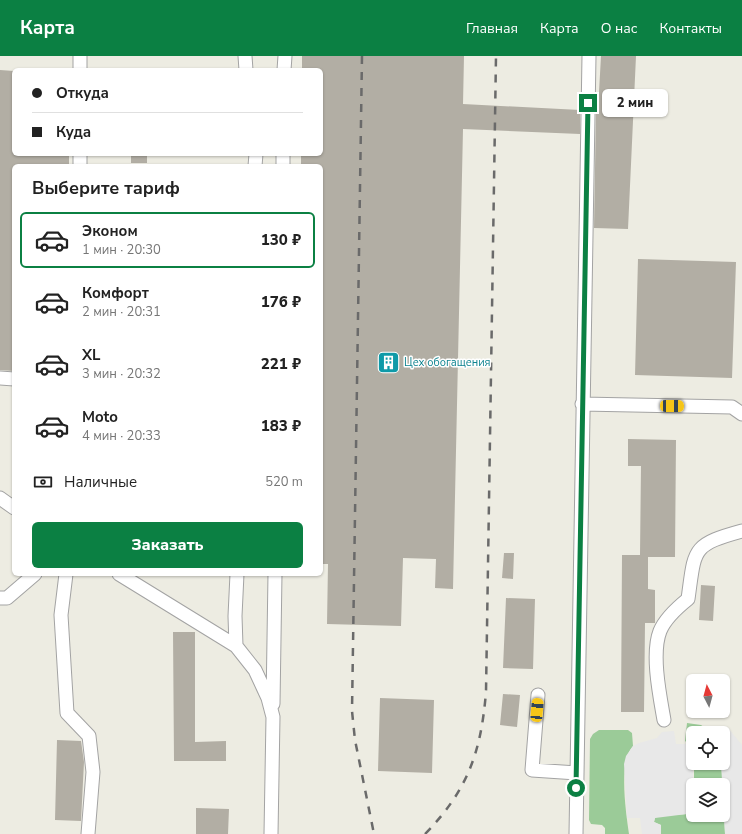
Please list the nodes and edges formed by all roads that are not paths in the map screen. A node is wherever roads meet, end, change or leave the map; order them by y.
1 (80, 56) edge
2 (244, 56) edge
3 (285, 56) edge
4 (589, 56) edge
5 (80, 68) edge
6 (246, 68) edge
7 (284, 68) edge
8 (0, 378) edge
9 (12, 379) edge
10 (582, 404) junction
11 (742, 414) edge
12 (0, 498) edge
13 (12, 507) edge
14 (742, 531) edge
15 (33, 576) edge
16 (66, 576) edge
17 (122, 576) edge
18 (237, 576) edge
19 (275, 576) edge
20 (0, 598) edge
21 (236, 646) junction
22 (538, 695) dead end
23 (273, 717) junction
24 (664, 720) dead end
25 (577, 773) junction
26 (88, 834) edge
27 (271, 834) edge
28 (576, 834) edge

1 - 5 lane
2 - 6 lane
3 - 7 lane
4 - 10 lane
8 - 9 lane
10 - 11 lane
10 - 25 lane
12 - 13 lane
14 - 24 lane
15 - 20 lane
16 - 26 lane
17 - 21 lane
18 - 21 lane
19 - 23 lane
21 - 23 lane
22 - 25 lane
23 - 27 lane
25 - 28 lane

